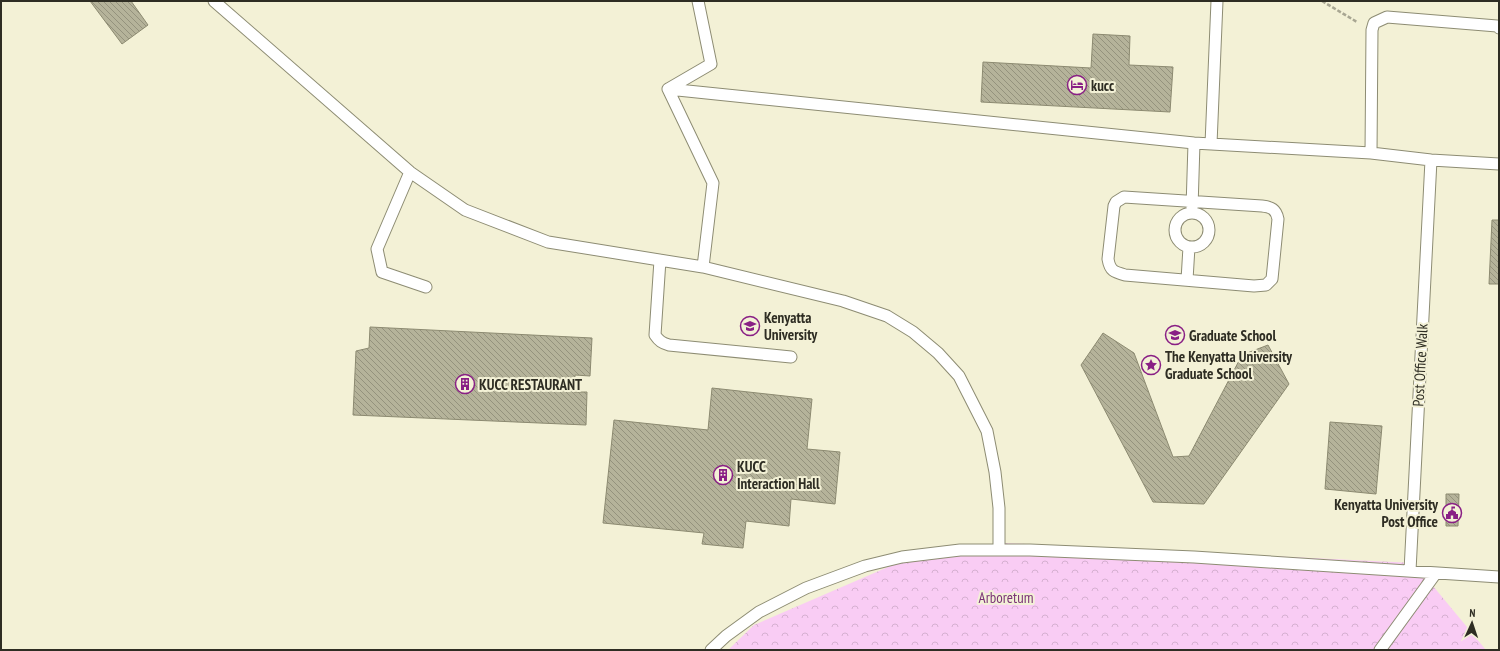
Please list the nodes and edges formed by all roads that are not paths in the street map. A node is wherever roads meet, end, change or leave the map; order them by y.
1 (214, 1) edge
2 (698, 1) edge
3 (1217, 1) edge
4 (1499, 28) edge
5 (668, 89) junction
6 (1194, 143) junction
7 (1211, 144) junction
8 (1371, 153) junction
9 (1431, 160) junction
10 (1499, 164) edge
11 (410, 172) junction
12 (1192, 207) junction
13 (1189, 247) junction
14 (660, 260) junction
15 (703, 266) junction
16 (1187, 280) junction
17 (426, 288) dead end
18 (791, 357) dead end
19 (998, 550) junction
20 (1410, 571) junction
21 (1436, 573) junction
22 (1499, 578) edge
23 (711, 650) edge
24 (1380, 650) edge

1 - 11 lane
2 - 5 lane
3 - 7 lane
4 - 8 lane
5 - 6 lane
5 - 15 lane
6 - 7 lane
6 - 12 lane
7 - 8 lane
8 - 9 lane
9 - 10 lane
9 - 20 lane, Post Office Walk
11 - 14 lane
11 - 17 lane
12 - 13 lane
12 - 13 lane
12 - 16 lane
12 - 16 lane
13 - 16 lane
14 - 15 lane
14 - 18 lane
15 - 19 lane
19 - 20 lane
19 - 23 lane
20 - 21 lane
21 - 22 lane
21 - 24 lane

